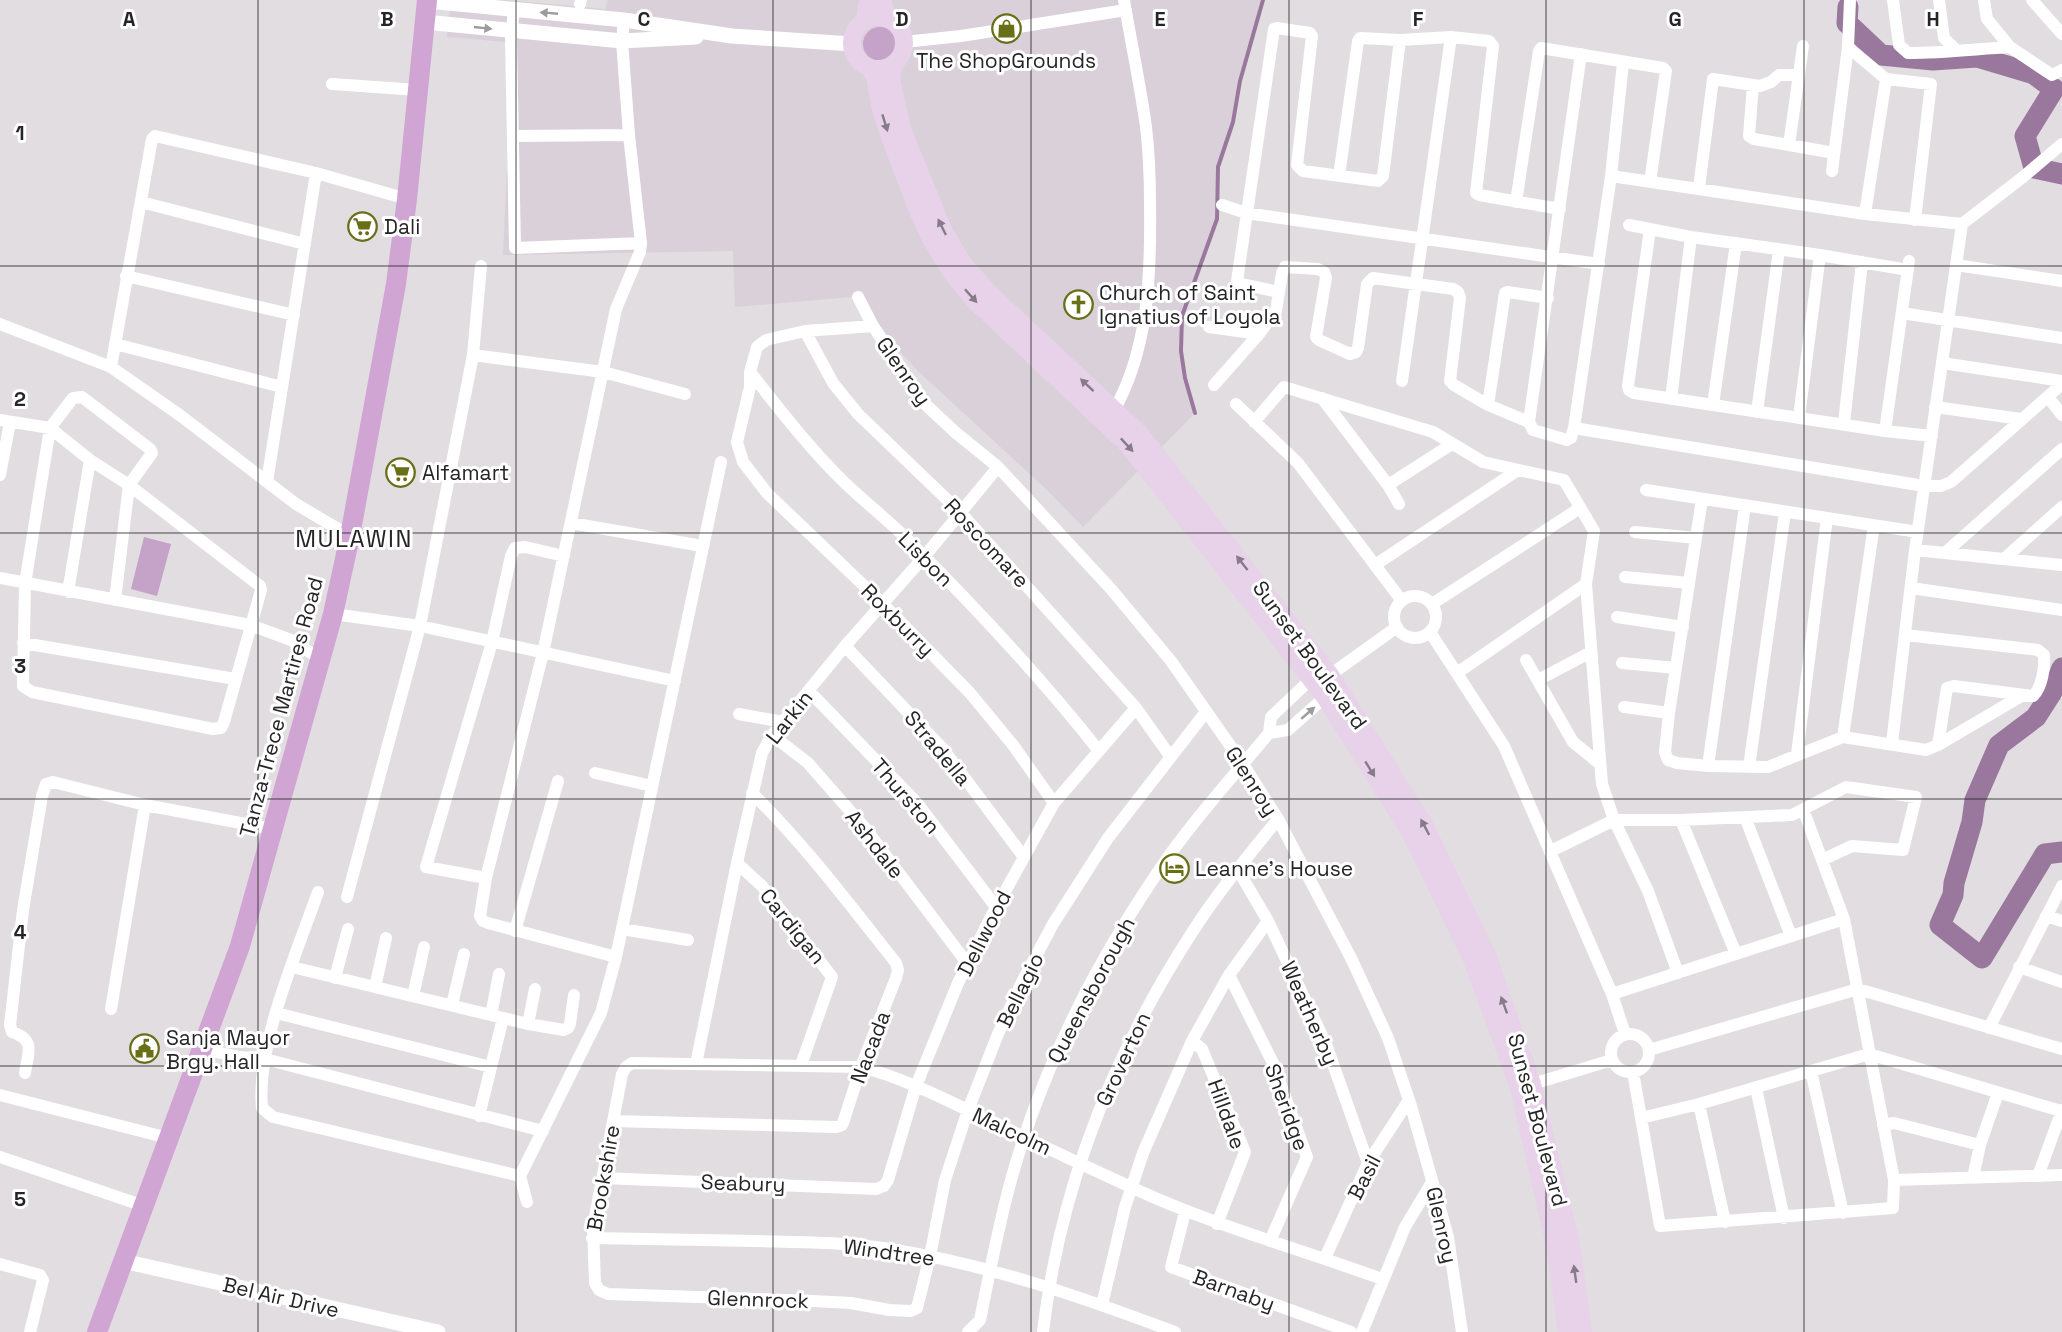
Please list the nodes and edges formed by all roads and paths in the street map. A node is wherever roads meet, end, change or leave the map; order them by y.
1 (868, 0) edge
2 (882, 0) edge
3 (1850, 0) edge
4 (1893, 0) edge
5 (1939, 0) edge
6 (1984, 0) edge
7 (2032, 0) edge
8 (427, 1) edge
9 (1125, 5) edge
10 (514, 9) junction
11 (888, 19) junction
12 (624, 20) junction
13 (865, 21) junction
14 (424, 22) junction
15 (512, 31) junction
16 (2062, 34) edge
17 (732, 36) junction
18 (1451, 38) junction
19 (1400, 40) junction
20 (622, 41) junction
21 (904, 42) junction
22 (852, 44) junction
23 (1803, 46) dead end
24 (1848, 47) junction
25 (2010, 47) junction
26 (1956, 50) junction
27 (1581, 54) junction
28 (1623, 63) junction
29 (894, 64) junction
30 (869, 67) junction
31 (2062, 70) edge
32 (1799, 75) junction
33 (1886, 79) junction
34 (332, 84) dead end
35 (1753, 85) junction
36 (418, 90) junction
37 (629, 135) junction
38 (514, 136) junction
39 (2062, 144) edge
40 (1790, 145) junction
41 (1834, 153) junction
42 (1832, 171) dead end
43 (316, 173) junction
44 (1339, 176) junction
45 (1611, 176) junction
46 (1650, 182) junction
47 (1699, 188) junction
48 (407, 199) junction
49 (141, 202) junction
50 (1516, 202) junction
51 (1222, 205) dead end
52 (1560, 209) junction
53 (1246, 213) junction
54 (1865, 214) junction
55 (1915, 220) junction
56 (1962, 224) junction
57 (1629, 225) dead end
58 (1650, 229) junction
59 (1691, 237) junction
60 (1422, 238) junction
61 (641, 243) junction
62 (1736, 243) junction
63 (304, 244) junction
64 (1779, 250) junction
65 (1820, 255) junction
66 (1552, 257) junction
67 (1862, 262) junction
68 (1599, 264) junction
69 (1956, 265) junction
70 (481, 266) dead end
71 (126, 276) junction
72 (2062, 281) edge
73 (1415, 285) junction
74 (1279, 292) junction
75 (858, 297) dead end
76 (1548, 298) junction
77 (1902, 313) junction
78 (294, 315) junction
79 (1948, 319) junction
80 (0, 324) edge
81 (873, 326) junction
82 (1209, 327) dead end
83 (805, 331) junction
84 (1259, 334) junction
85 (2062, 338) edge
86 (115, 344) junction
87 (473, 355) junction
88 (1942, 363) junction
89 (111, 367) junction
90 (603, 372) junction
91 (750, 372) junction
92 (1402, 381) dead end
93 (2062, 382) edge
94 (1214, 385) dead end
95 (282, 387) junction
96 (685, 394) dead end
97 (2048, 397) junction
98 (1322, 398) junction
99 (1671, 399) junction
100 (1236, 404) dead end
101 (1488, 405) junction
102 (1713, 405) junction
103 (1935, 407) junction
104 (1757, 412) junction
105 (2062, 415) edge
106 (1111, 417) junction
107 (1799, 417) junction
108 (2021, 419) junction
109 (5, 421) edge
110 (1254, 422) junction
111 (1529, 422) junction
112 (1844, 423) junction
113 (50, 428) junction
114 (1574, 428) junction
115 (1885, 431) junction
116 (1932, 436) junction
117 (1452, 444) junction
118 (2062, 449) edge
119 (90, 460) junction
120 (721, 462) dead end
121 (998, 467) junction
122 (1518, 470) junction
123 (0, 475) edge
124 (267, 482) junction
125 (129, 485) junction
126 (1388, 485) junction
127 (1924, 486) junction
128 (1646, 490) dead end
129 (1702, 499) junction
130 (1400, 504) dead end
131 (1745, 506) junction
132 (2062, 507) edge
133 (1580, 508) junction
134 (960, 512) junction
135 (1785, 512) junction
136 (1827, 518) junction
137 (571, 523) junction
138 (1874, 525) junction
139 (1635, 532) dead end
140 (1918, 532) junction
141 (350, 536) junction
142 (1696, 538) junction
143 (702, 546) junction
144 (1915, 550) junction
145 (1946, 552) junction
146 (564, 556) junction
147 (924, 557) junction
148 (2005, 558) junction
149 (1375, 565) junction
150 (2062, 565) edge
151 (1625, 577) dead end
152 (0, 578) edge
153 (1689, 583) junction
154 (25, 584) junction
155 (1586, 584) junction
156 (1911, 588) junction
157 (68, 592) junction
158 (115, 600) junction
159 (1402, 601) junction
160 (882, 603) junction
161 (1432, 604) junction
162 (2062, 610) edge
163 (333, 614) junction
164 (1617, 617) dead end
165 (250, 625) junction
166 (420, 626) junction
167 (1397, 627) junction
168 (1683, 627) junction
169 (1430, 632) junction
170 (1905, 635) junction
171 (492, 642) junction
172 (23, 643) junction
173 (845, 646) junction
174 (543, 652) junction
175 (1591, 652) junction
176 (319, 658) junction
177 (1526, 660) dead end
178 (1622, 663) dead end
179 (1676, 668) junction
180 (1457, 673) junction
181 (1330, 675) junction
182 (236, 679) junction
183 (1311, 679) junction
184 (1538, 680) junction
185 (675, 681) junction
186 (809, 691) junction
187 (2023, 695) junction
188 (1325, 697) junction
189 (1624, 707) dead end
190 (1136, 708) junction
191 (1205, 712) junction
192 (1669, 712) junction
193 (739, 714) dead end
194 (783, 722) junction
195 (1269, 733) junction
196 (772, 735) junction
197 (1843, 737) junction
198 (1892, 743) junction
199 (1938, 745) junction
200 (1099, 751) junction
201 (1797, 754) junction
202 (1170, 756) junction
203 (1243, 764) junction
204 (1600, 764) junction
205 (1708, 766) junction
206 (1749, 767) junction
207 (595, 773) dead end
208 (558, 781) dead end
209 (652, 786) junction
210 (752, 793) junction
211 (1054, 803) junction
212 (145, 806) junction
213 (1803, 809) junction
214 (1745, 817) junction
215 (1278, 819) junction
216 (1614, 820) junction
217 (1682, 820) junction
218 (273, 829) junction
219 (1551, 851) junction
220 (1023, 856) junction
221 (1822, 860) junction
222 (737, 863) junction
223 (1238, 870) junction
224 (486, 878) junction
225 (2062, 886) edge
226 (318, 892) dead end
227 (347, 897) dead end
228 (996, 907) junction
229 (2046, 916) junction
230 (1844, 919) junction
231 (1268, 921) junction
232 (2062, 921) edge
233 (348, 929) dead end
234 (622, 929) junction
235 (515, 931) junction
236 (1791, 936) junction
237 (386, 938) dead end
238 (688, 940) dead end
239 (423, 947) dead end
240 (464, 954) dead end
241 (1736, 954) junction
242 (616, 957) junction
243 (967, 963) junction
244 (292, 967) junction
245 (2019, 967) junction
246 (1678, 973) junction
247 (499, 974) dead end
248 (1229, 975) junction
249 (335, 978) junction
250 (2062, 982) edge
251 (375, 987) junction
252 (535, 989) dead end
253 (1858, 989) junction
254 (1612, 994) junction
255 (574, 995) dead end
256 (413, 996) junction
257 (452, 1005) junction
258 (111, 1009) dead end
259 (276, 1013) junction
260 (497, 1016) junction
261 (528, 1024) junction
262 (1989, 1028) junction
263 (1625, 1034) junction
264 (1192, 1041) junction
265 (203, 1045) junction
266 (2062, 1049) edge
267 (1649, 1050) junction
268 (1869, 1054) junction
269 (259, 1058) junction
270 (1612, 1060) junction
271 (696, 1064) junction
272 (801, 1065) junction
273 (491, 1067) junction
274 (626, 1067) joint
275 (861, 1067) junction
276 (1811, 1071) junction
277 (1632, 1072) junction
278 (25, 1073) dead end
279 (916, 1086) junction
280 (1526, 1086) junction
281 (1756, 1088) junction
282 (1998, 1093) junction
283 (0, 1095) edge
284 (1409, 1100) junction
285 (1700, 1104) junction
286 (968, 1110) junction
287 (2062, 1111) edge
288 (479, 1116) junction
289 (1641, 1118) junction
290 (613, 1121) junction
291 (1883, 1125) junction
292 (543, 1131) junction
293 (168, 1138) junction
294 (1024, 1138) junction
295 (1980, 1145) junction
296 (0, 1156) edge
297 (1079, 1162) junction
298 (1368, 1163) junction
299 (2062, 1175) edge
300 (520, 1176) junction
301 (2038, 1176) junction
302 (602, 1178) junction
303 (1973, 1178) junction
304 (1894, 1180) junction
305 (1432, 1182) junction
306 (884, 1186) joint
307 (1132, 1188) junction
308 (527, 1202) dead end
309 (144, 1206) junction
310 (1185, 1212) junction
311 (1843, 1213) junction
312 (1784, 1218) junction
313 (1725, 1222) junction
314 (1217, 1224) junction
315 (592, 1238) junction
316 (1270, 1241) junction
317 (930, 1256) junction
318 (1325, 1258) junction
319 (123, 1261) junction
320 (0, 1264) edge
321 (990, 1270) junction
322 (1382, 1279) junction
323 (1048, 1287) junction
324 (599, 1290) joint
325 (1102, 1305) junction
326 (917, 1308) joint
327 (980, 1320) junction
328 (30, 1332) edge
329 (97, 1332) edge
330 (438, 1332) edge
331 (968, 1332) edge
332 (986, 1332) edge
333 (1042, 1332) edge
334 (1175, 1332) edge
335 (1351, 1332) edge
336 (1362, 1332) edge
337 (1462, 1332) edge
338 (1567, 1332) edge
339 (1583, 1332) edge

1 - 13 main road
2 - 11 main road
3 - 24 street
4 - 26 street
5 - 26 street
6 - 25 street
7 - 16 street
8 - 10 street
8 - 14 main road, Tanza-Trece Martires Road
9 - 21 street
9 - 106 street
12 -> 10 street
10 - 15 street
11 - 13 main road
11 - 21 main road
12 - 17 street
12 - 20 street
13 - 22 main road
14 -> 15 street
14 - 36 main road, Tanza-Trece Martires Road
15 - 20 street
15 - 38 street
17 - 20 street
17 - 22 street
18 - 19 street
18 - 50 street
18 - 60 street
19 - 44 street
19 - 44 street
20 - 37 street
21 - 29 main road
22 - 30 main road
23 - 32 street
24 - 33 street
24 - 41 street
25 - 26 street
25 - 31 street
27 - 28 street
27 - 50 street
27 - 52 street
28 - 45 street
28 - 46 street
29 - 30 main road
106 -> 29 main road, Sunset Boulevard
30 -> 106 main road, Sunset Boulevard
32 - 35 street
32 - 40 street
33 - 54 street
33 - 55 street
34 - 36 street
35 - 40 street
35 - 47 street
36 - 48 main road, Tanza-Trece Martires Road
37 - 38 street
37 - 61 street
38 - 61 street
39 - 56 street
40 - 41 street
41 - 42 street
43 - 48 street
43 - 49 street
43 - 63 street
44 - 53 street
45 - 46 street
45 - 68 street
46 - 47 street
47 - 54 street
48 - 141 main road, Tanza-Trece Martires Road
49 - 63 street
49 - 71 street
50 - 52 street
51 - 53 street
52 - 66 street
53 - 60 street
53 - 74 street
54 - 55 street
55 - 56 street
56 - 69 street
57 - 58 street
58 - 59 street
58 - 99 street
59 - 62 street
59 - 99 street
60 - 66 street
60 - 73 street
61 - 90 street
62 - 64 street
62 - 102 street
63 - 78 street
64 - 65 street
64 - 104 street
65 - 67 street
65 - 107 street
66 - 68 street
66 - 76 street
67 - 77 street
67 - 112 street
68 - 114 street
69 - 72 street
69 - 79 street
70 - 87 street
71 - 78 street
71 - 86 street
73 - 74 street
73 - 92 street
73 - 101 street
74 - 84 street
75 - 81 street, Glenroy
76 - 101 street
76 - 111 street
77 - 79 street
77 - 115 street
78 - 95 street
79 - 85 street
79 - 88 street
80 - 89 street
81 - 83 street
81 - 121 street, Glenroy
82 - 84 street
83 - 91 street
83 - 134 street, Roscomare
84 - 94 street
86 - 89 street
86 - 95 street
87 - 90 street
87 - 166 street
88 - 93 street
88 - 103 street
89 - 124 street
90 - 96 street
90 - 137 street
91 - 147 street, Lisbon
91 - 160 street, Roxburry
93 - 97 street
95 - 124 street
97 - 105 street
97 - 108 street
98 - 110 street
98 - 117 street
98 - 126 street
99 - 102 street
100 - 110 street
101 - 111 street
102 - 104 street
103 - 108 street
103 - 116 street
104 - 107 street
181 -> 106 main road, Sunset Boulevard
106 -> 183 main road, Sunset Boulevard
107 - 112 street
108 - 127 street
109 - 113 street
109 - 123 street
110 - 149 street
111 - 114 street
112 - 115 street
113 - 119 street
113 - 125 street
113 - 154 street
114 - 127 street
115 - 116 street
116 - 127 street
117 - 122 street
117 - 126 street
118 - 145 street
119 - 125 street
119 - 157 street
120 - 143 street
121 - 134 street, Larkin
121 - 191 street, Glenroy
122 - 133 street
122 - 149 street
124 - 141 street
125 - 158 street
125 - 165 street
126 - 130 street
127 - 140 street
128 - 129 street
129 - 131 street
129 - 142 street
131 - 135 street
131 - 205 street
132 - 148 street
133 - 155 street
133 - 161 street
134 - 147 street, Larkin
134 - 190 street, Roscomare
135 - 136 street
135 - 206 street
136 - 138 street
136 - 201 street
137 - 143 street
137 - 146 street
138 - 140 street
138 - 197 street
139 - 142 street
140 - 144 street
141 - 163 main road, Tanza-Trece Martires Road
142 - 153 street
143 - 185 street
144 - 145 street
144 - 156 street
145 - 148 street
146 - 171 street
146 - 174 street
147 - 160 street, Larkin
147 - 200 street, Lisbon
148 - 150 street
149 - 159 street
151 - 153 street
152 - 154 street
153 - 168 street
154 - 157 street
154 - 172 street
155 - 175 street
155 - 180 street
156 - 162 street
156 - 170 street
157 - 158 street
158 - 165 street
159 - 161 street
159 - 167 street
160 - 173 street, Larkin
160 - 211 street, Roxburry
161 - 169 street
163 - 166 street
163 - 176 main road, Tanza-Trece Martires Road
164 - 168 street
165 - 176 street
165 - 182 street
166 - 171 street
166 - 227 street
167 - 169 street
167 - 181 street
168 - 179 street
169 - 180 street
170 - 187 street
170 - 198 street
171 - 174 street
171 - 224 street
172 - 182 street
172 - 182 street
173 - 186 street, Larkin
173 - 220 street, Stradella
174 - 185 street
174 - 224 street
175 - 184 street
175 - 204 street
176 - 218 main road, Tanza-Trece Martires Road
177 - 184 street
178 - 179 street
179 - 192 street
180 - 219 street
181 - 183 street
181 - 188 street
280 -> 181 main road, Sunset Boulevard
183 - 188 main road, Sunset Boulevard
183 - 195 street
184 - 204 street
185 - 209 street
186 - 194 street, Larkin
186 - 228 street, Thurston
187 - 199 street
187 - 199 street
195 -> 188 street
188 -> 280 main road, Sunset Boulevard
189 - 192 street
190 - 200 street, Dellwood
190 - 202 street, Roscomare
191 - 202 street, Bellagio
191 - 203 street, Glenroy
192 - 205 street
193 - 194 street
194 - 196 street, Larkin
195 - 203 street, Queensborough
196 - 210 street, Larkin
196 - 243 street, Ashdale
197 - 198 street
197 - 201 street
198 - 199 street
200 - 211 street, Dellwood
201 - 206 street
202 - 286 street, Bellagio
203 - 215 street, Glenroy
203 - 294 street, Queensborough
204 - 216 street
205 - 206 street
207 - 209 street
208 - 235 street
209 - 234 street
210 - 222 street, Larkin
210 - 275 street, Nacada
211 - 220 street, Dellwood
212 - 218 street
212 - 258 street
212 - 278 street
213 - 214 street
213 - 221 street
213 - 221 street
214 - 217 street
214 - 236 street
215 - 223 street, Groverton
215 - 284 street, Glenroy
216 - 217 street
216 - 219 street
216 - 246 street
217 - 241 street
218 - 265 main road, Tanza-Trece Martires Road
219 - 254 street
220 - 228 street, Dellwood
221 - 230 street
222 - 271 street, Larkin
222 - 272 street, Cardigan
223 - 231 street, Weatherby
223 - 297 street, Groverton
224 - 235 street
225 - 229 street
226 - 244 street
228 - 243 street, Dellwood
229 - 232 street
229 - 245 street
230 - 236 street
230 - 253 street
231 - 248 street
231 - 298 street, Weatherby
233 - 249 street
234 - 238 street
234 - 242 street
235 - 242 street
236 - 241 street
237 - 251 street
239 - 256 street
240 - 257 street
241 - 246 street
242 - 292 street
243 - 279 street, Dellwood
244 - 249 street
244 - 259 street
245 - 250 street
245 - 262 street
246 - 254 street
247 - 260 street
248 - 264 street
248 - 316 street, Sheridge
249 - 251 street
251 - 256 street
252 - 261 street
253 - 262 street
253 - 267 street
253 - 268 street
254 - 263 street
255 - 261 street
256 - 257 street
257 - 260 street
259 - 269 street
259 - 273 street
260 - 261 street
260 - 273 street
262 - 266 street
263 - 267 street
263 - 270 street
264 - 307 street
264 - 314 street, Hilldale
265 - 269 street
265 - 293 main road, Tanza-Trece Martires Road
267 - 277 street
268 - 276 street
268 - 282 street
268 - 291 street
269 - 288 street
269 - 300 street
270 - 277 street
270 - 280 street
271 - 272 street, Malcolm
271 - 274 street, Malcolm
272 - 275 street, Malcolm
273 - 288 street
274 - 290 street, Brookshire
275 - 279 street, Malcolm
275 - 290 street, Nacada
276 - 281 street
276 - 311 street
277 - 289 street
279 - 286 street, Malcolm
279 - 306 street, Dellwood
280 - 338 main road, Sunset Boulevard
339 -> 280 main road, Sunset Boulevard
281 - 285 street
281 - 312 street
282 - 287 street
282 - 295 street
283 - 293 street
284 - 298 street, Basil
284 - 305 street, Glenroy
285 - 289 street
285 - 313 street
286 - 294 street, Malcolm
286 - 317 street, Bellagio
287 - 301 street
288 - 292 street
289 - 313 street
290 - 302 street, Brookshire
291 - 295 street
291 - 304 street
292 - 300 street
293 - 309 main road, Tanza-Trece Martires Road
294 - 297 street, Malcolm
294 - 321 street, Queensborough
295 - 303 street
296 - 309 street
297 - 307 street, Malcolm
297 - 323 street, Groverton
298 - 318 street, Basil
299 - 301 street
300 - 308 street
301 - 303 street
302 - 306 street, Seabury
302 - 315 street, Brookshire
303 - 304 street
304 - 311 street
305 - 322 street
305 - 337 street, Glenroy
307 - 310 street, Malcolm
307 - 325 street
309 - 319 main road, Tanza-Trece Martires Road
310 - 314 street, Malcolm
310 - 335 street, Barnaby
311 - 312 street
312 - 313 street
314 - 316 street, Malcolm
315 - 317 street, Windtree
315 - 324 street, Brookshire
316 - 318 street, Malcolm
317 - 321 street, Windtree
317 - 326 street, Bellagio
318 - 322 street, Malcolm
319 - 329 main road, Tanza-Trece Martires Road
319 - 330 street, Bel Air Drive
320 - 328 street
321 - 323 street, Windtree
321 - 327 street, Queensborough
322 - 336 street
323 - 325 street, Windtree
323 - 333 street, Groverton
324 - 326 street, Glennrock
325 - 334 street, Windtree
327 - 331 street
327 - 332 street

